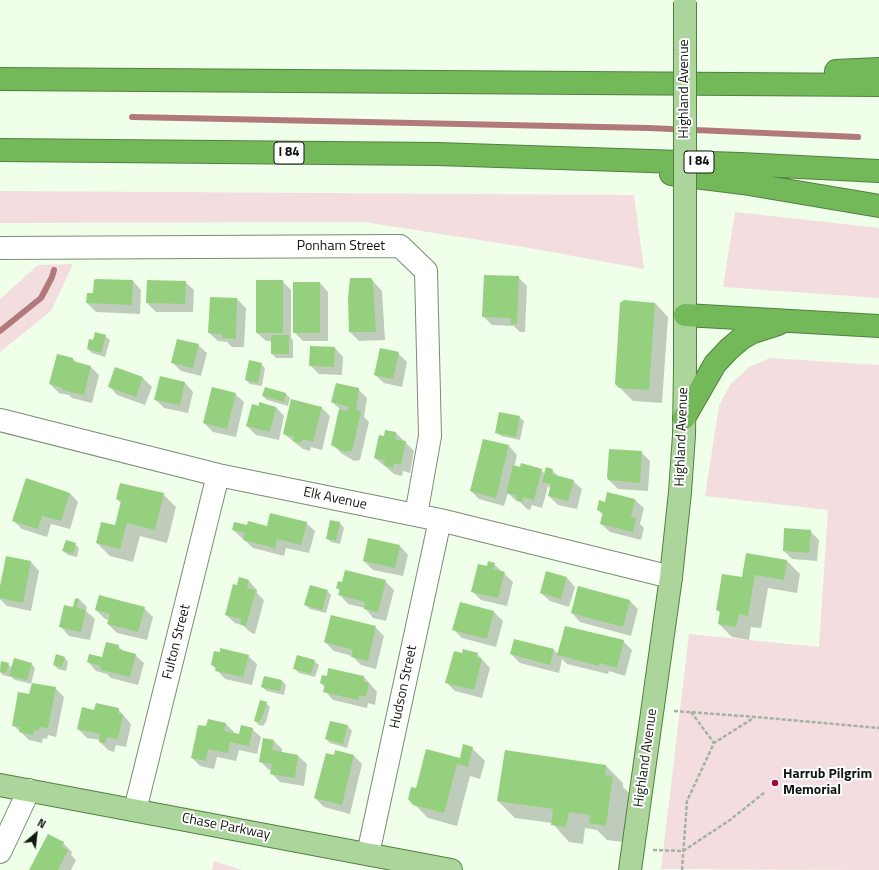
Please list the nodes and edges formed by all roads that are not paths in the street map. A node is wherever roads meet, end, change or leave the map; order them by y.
1 (685, 1) edge
2 (0, 68) edge
3 (879, 69) edge
4 (0, 80) edge
5 (246, 81) junction
6 (570, 83) junction
7 (879, 85) edge
8 (0, 150) edge
9 (32, 150) junction
10 (0, 153) edge
11 (545, 157) junction
12 (879, 172) edge
13 (879, 206) edge
14 (0, 248) edge
15 (685, 315) junction
16 (793, 321) junction
17 (879, 326) edge
18 (684, 418) junction
19 (0, 420) edge
20 (218, 475) junction
21 (416, 515) junction
22 (440, 520) junction
23 (671, 576) junction
24 (0, 785) edge
25 (29, 790) junction
26 (135, 810) junction
27 (0, 852) edge
28 (368, 854) junction
29 (451, 870) edge
30 (630, 870) edge

1 - 15 main road, Highland Avenue, bridge
2 - 5 highway
3 - 6 highway
4 - 5 highway
5 - 6 highway
6 - 7 highway
8 - 9 highway, I 84
9 - 10 highway
9 - 11 highway, I 84
11 - 12 highway, I 84
11 - 13 highway
14 - 21 street, Ponham Street
15 - 16 highway
15 - 18 main road, Highland Avenue
16 - 17 highway
16 - 18 highway
18 - 23 main road, Highland Avenue
19 - 20 street, Elk Avenue
20 - 21 street, Elk Avenue
20 - 26 street, Fulton Street
21 - 22 street, Elk Avenue
22 - 23 street, Elk Avenue
22 - 28 street, Hudson Street
23 - 30 main road, Highland Avenue
24 - 25 main road, Chase Parkway
25 - 26 main road, Chase Parkway
25 - 27 street
26 - 28 main road, Chase Parkway
28 - 29 main road, Chase Parkway

